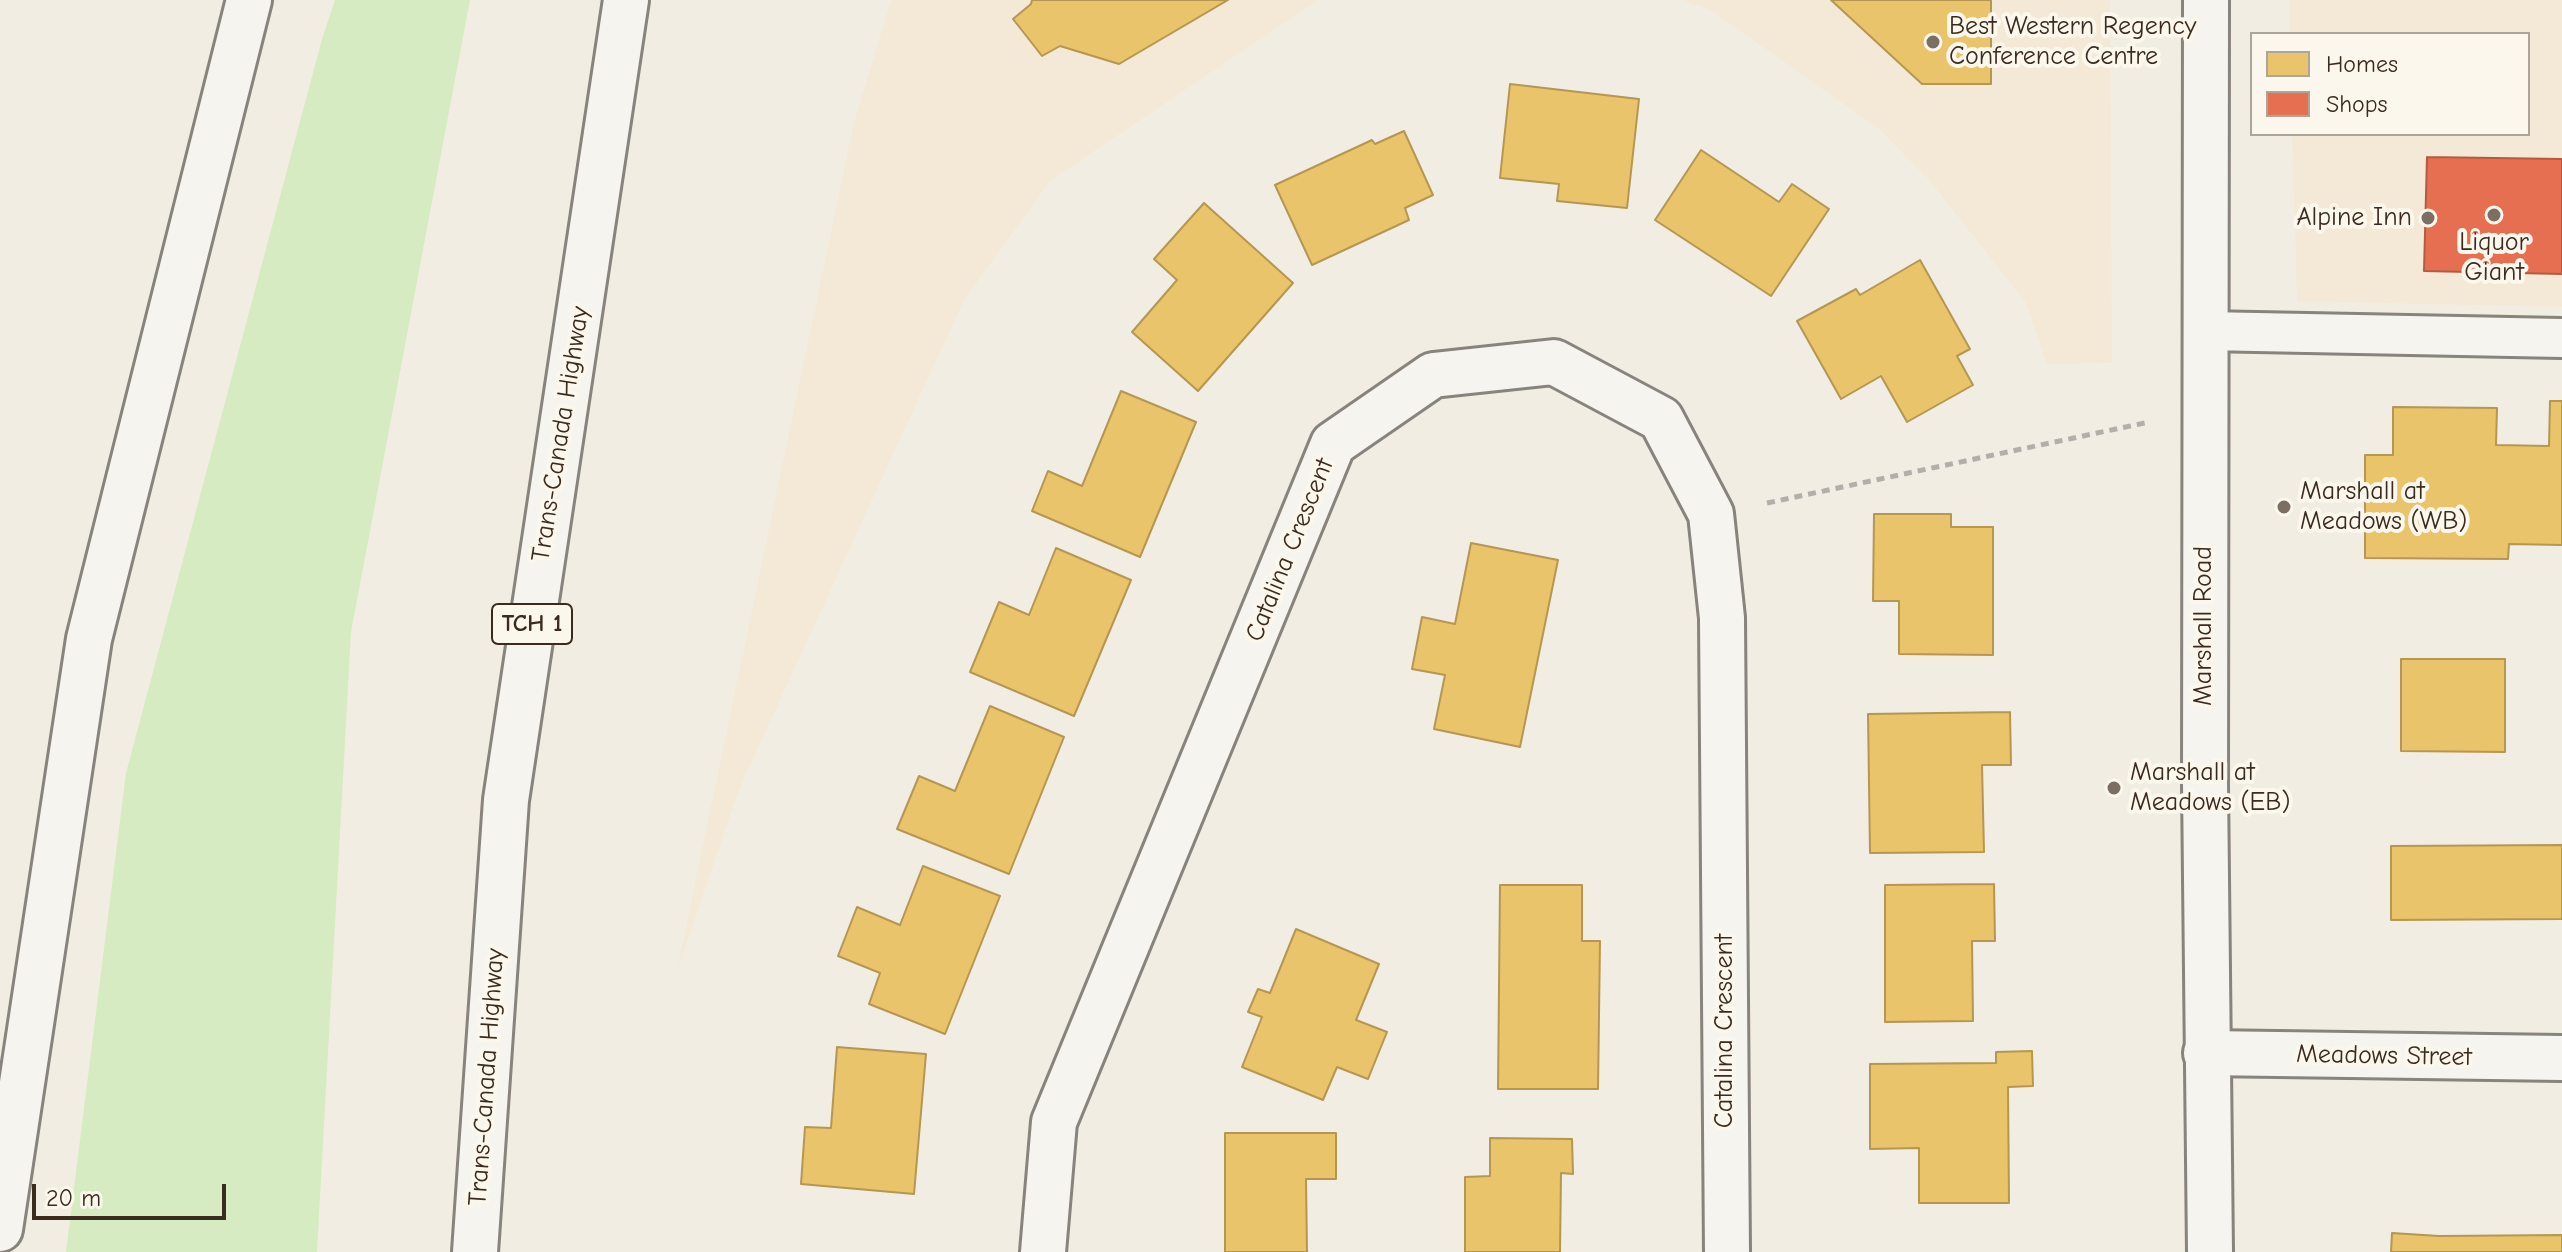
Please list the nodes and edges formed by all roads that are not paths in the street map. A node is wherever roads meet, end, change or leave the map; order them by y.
1 (249, 0) edge
2 (626, 0) edge
3 (2206, 0) edge
4 (2205, 331) junction
5 (2562, 338) edge
6 (2206, 1053) junction
7 (2562, 1058) edge
8 (0, 1229) edge
9 (475, 1252) edge
10 (1043, 1252) edge
11 (1727, 1252) edge
12 (2210, 1252) edge

1 - 8 main road
2 - 9 main road, Trans-Canada Highway / TCH 1
3 - 4 main road, Marshall Road
4 - 5 lane
4 - 6 main road, Marshall Road
6 - 7 main road, Meadows Street
6 - 12 main road, Marshall Road
10 - 11 main road, Catalina Crescent

